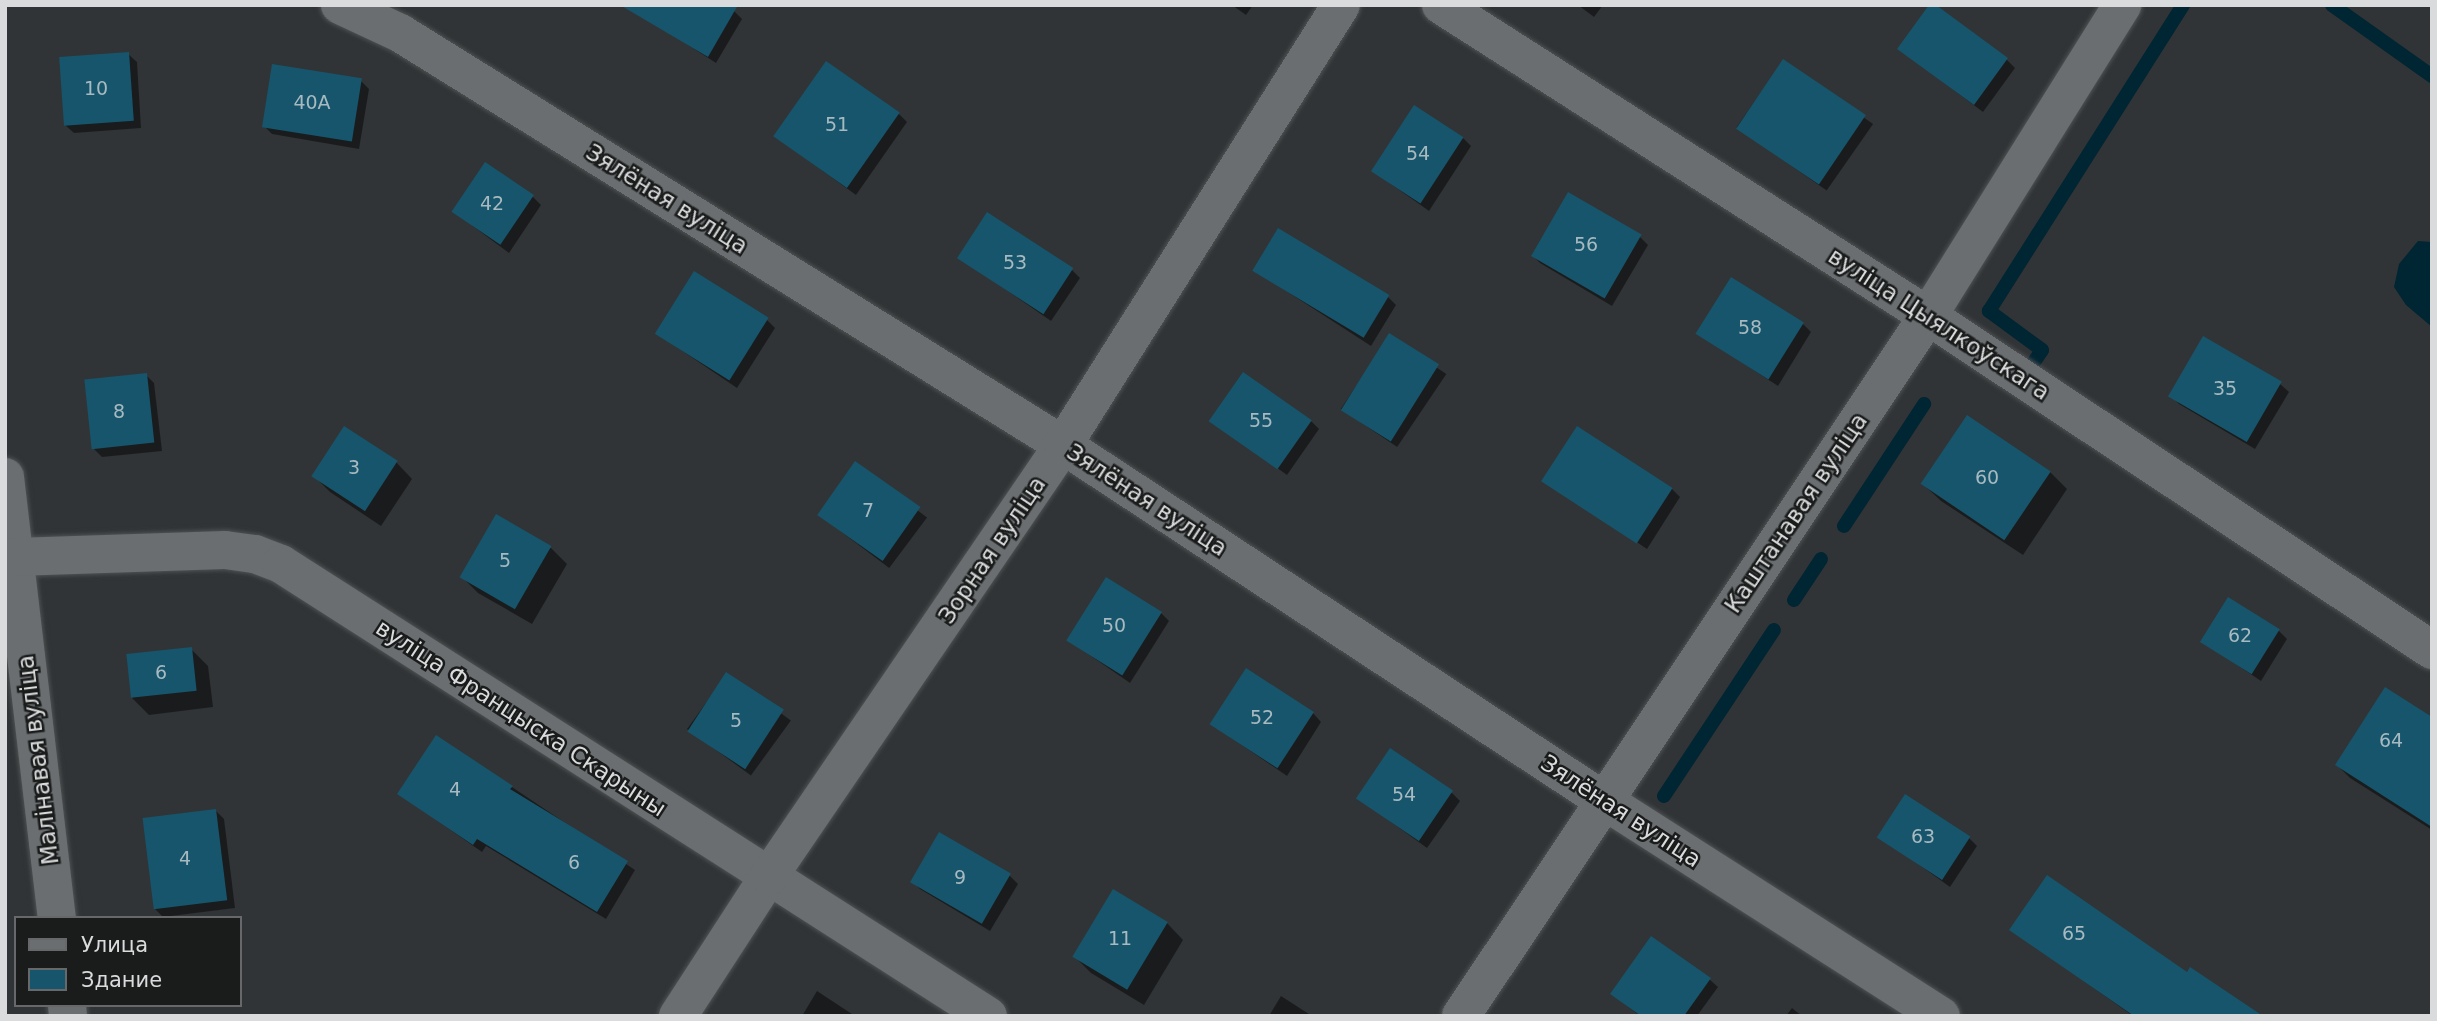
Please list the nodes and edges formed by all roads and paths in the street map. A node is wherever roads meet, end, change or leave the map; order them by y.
1 (340, 5) edge
2 (1341, 5) edge
3 (1441, 5) edge
4 (2122, 5) edge
5 (1928, 316) junction
6 (1063, 445) junction
7 (5, 477) edge
8 (15, 558) junction
9 (2432, 650) edge
10 (1603, 800) junction
11 (769, 876) junction
12 (57, 916) edge
13 (678, 1016) edge
14 (988, 1016) edge
15 (1461, 1016) edge
16 (1941, 1016) edge

1 - 6 street, Зялёная вуліца
2 - 6 street, Зорная вуліца
3 - 5 street, вуліца Цыялкоўскага
4 - 5 street, Каштанавая вуліца
5 - 9 street, вуліца Цыялкоўскага
5 - 10 street, Каштанавая вуліца
6 - 10 street, Зялёная вуліца
6 - 11 street, Зорная вуліца
7 - 8 street, Малінавая вуліца
8 - 11 street, вуліца Францыска Скарыны
8 - 12 street, Малінавая вуліца
10 - 15 street, Каштанавая вуліца
10 - 16 street, Зялёная вуліца
11 - 13 street, Зорная вуліца
11 - 14 street, вуліца Францыска Скарыны

